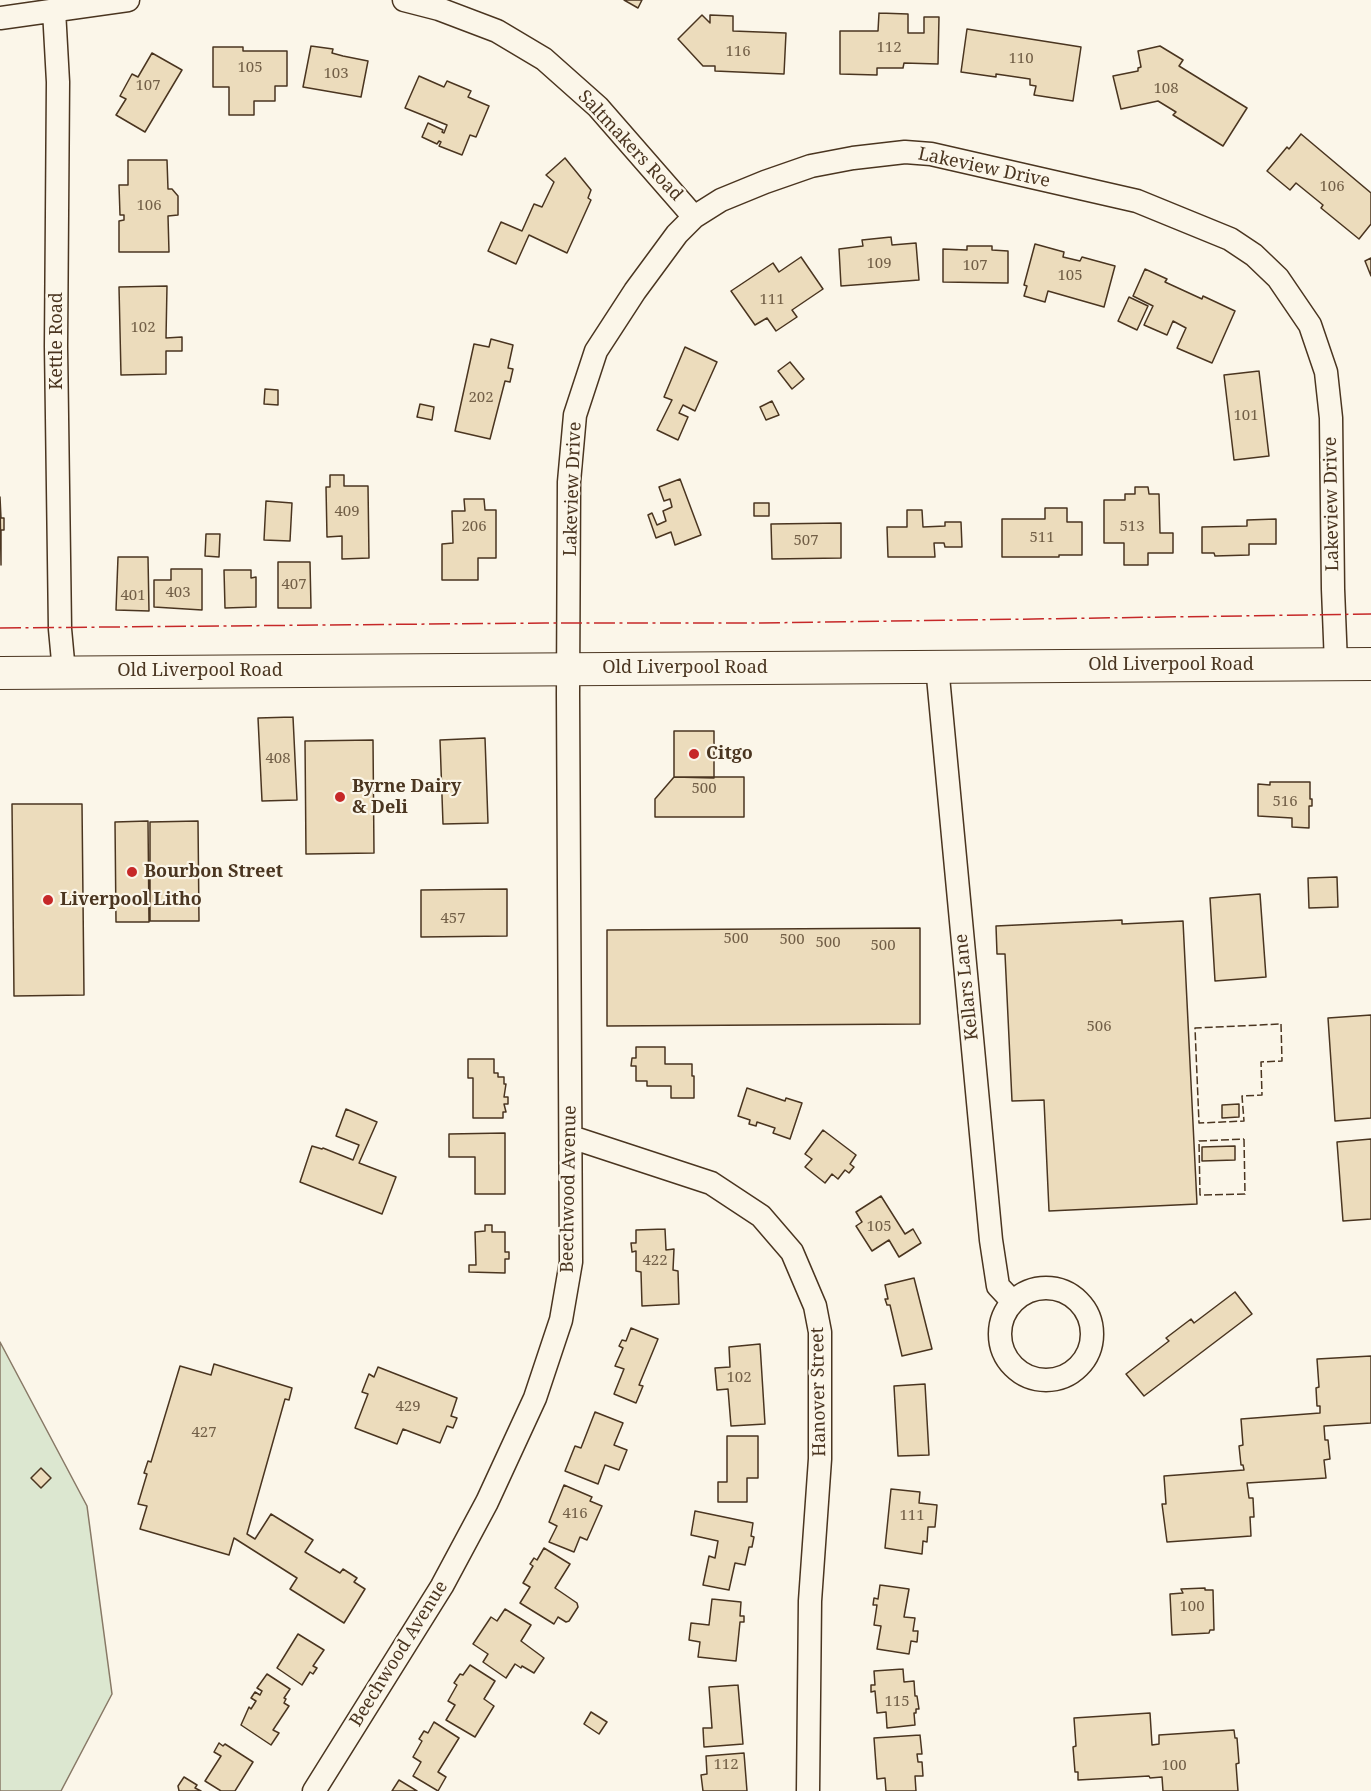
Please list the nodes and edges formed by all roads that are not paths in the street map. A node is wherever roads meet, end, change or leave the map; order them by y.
1 (128, 0) edge
2 (404, 0) edge
3 (54, 10) junction
4 (0, 18) edge
5 (694, 217) junction
6 (1336, 664) junction
7 (1371, 664) edge
8 (937, 666) junction
9 (569, 668) junction
10 (64, 672) junction
11 (0, 673) edge
12 (571, 1137) junction
13 (1013, 1302) junction
14 (314, 1791) edge
15 (808, 1791) edge

1 - 3 street
2 - 5 street, Saltmakers Road
3 - 4 street
3 - 10 street, Kettle Road
5 - 6 street, Lakeview Drive
5 - 9 street, Lakeview Drive
6 - 7 main road, Old Liverpool Road
6 - 8 main road, Old Liverpool Road
8 - 9 main road, Old Liverpool Road
8 - 13 street, Kellars Lane
9 - 10 main road, Old Liverpool Road
9 - 12 street, Beechwood Avenue
10 - 11 main road, Old Liverpool Road
12 - 14 street, Beechwood Avenue
12 - 15 street, Hanover Street
13 - 13 street

